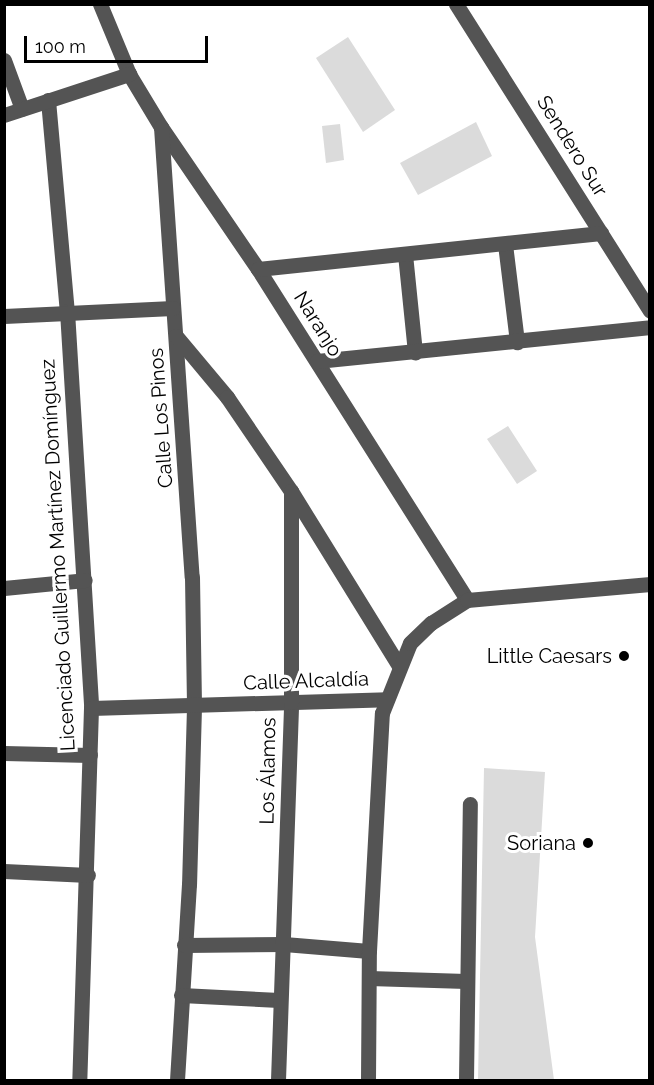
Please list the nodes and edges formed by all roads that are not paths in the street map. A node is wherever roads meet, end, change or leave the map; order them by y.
1 (456, 4) edge
2 (105, 5) edge
3 (4, 60) edge
4 (129, 74) junction
5 (48, 100) junction
6 (22, 109) junction
7 (4, 115) edge
8 (161, 127) junction
9 (601, 233) junction
10 (505, 244) junction
11 (405, 254) junction
12 (258, 269) junction
13 (172, 308) junction
14 (67, 311) junction
15 (650, 311) edge
16 (4, 316) edge
17 (650, 327) edge
18 (176, 336) junction
19 (517, 342) junction
20 (415, 352) junction
21 (317, 362) junction
22 (291, 491) junction
23 (85, 580) junction
24 (650, 584) edge
25 (4, 588) edge
26 (467, 600) junction
27 (399, 666) junction
28 (387, 699) junction
29 (291, 702) junction
30 (194, 707) junction
31 (90, 708) junction
32 (4, 753) edge
33 (90, 755) junction
34 (470, 804) dead end
35 (4, 872) edge
36 (88, 875) junction
37 (284, 944) junction
38 (184, 945) junction
39 (369, 951) junction
40 (369, 978) junction
41 (466, 981) junction
42 (181, 996) junction
43 (279, 1000) junction
44 (80, 1080) edge
45 (177, 1080) edge
46 (278, 1080) edge
47 (369, 1080) edge
48 (466, 1080) edge

1 - 9 street, Sendero Sur
2 - 4 street, Naranjo
3 - 6 street
4 - 5 street
4 - 8 street, Naranjo
5 - 6 street
5 - 14 street, Licenciado Guillermo Martínez Domínguez
6 - 7 street
8 - 12 street, Naranjo
8 - 13 street, Calle Los Pinos
9 - 10 street
9 - 15 street, Sendero Sur
10 - 11 street
10 - 19 street
11 - 12 street
11 - 20 street
12 - 21 street, Naranjo
13 - 14 street
13 - 18 street, Calle Los Pinos
14 - 16 street
14 - 23 street, Licenciado Guillermo Martínez Domínguez
17 - 19 street
18 - 22 street
18 - 30 street, Calle Los Pinos
19 - 20 street
20 - 21 street
21 - 26 street, Naranjo
22 - 27 street
22 - 29 street, Los Álamos
23 - 25 street
23 - 31 street, Licenciado Guillermo Martínez Domínguez
24 - 26 street, Calle Alcaldía
26 - 27 street, Calle Alcaldía
27 - 28 street, Calle Alcaldía
28 - 29 street, Calle Alcaldía
28 - 39 street
29 - 30 street, Calle Alcaldía
29 - 37 street, Los Álamos
30 - 31 street, Calle Alcaldía
30 - 38 street, Calle Los Pinos
31 - 33 street, Licenciado Guillermo Martínez Domínguez
32 - 33 street
33 - 36 street, Licenciado Guillermo Martínez Domínguez
34 - 41 street
35 - 36 street
36 - 44 street, Licenciado Guillermo Martínez Domínguez
37 - 38 street
37 - 39 street
37 - 43 street, Los Álamos
38 - 42 street, Calle Los Pinos
39 - 40 street
40 - 41 street
40 - 47 street
41 - 48 street
42 - 43 street
42 - 45 street, Calle Los Pinos
43 - 46 street, Los Álamos

